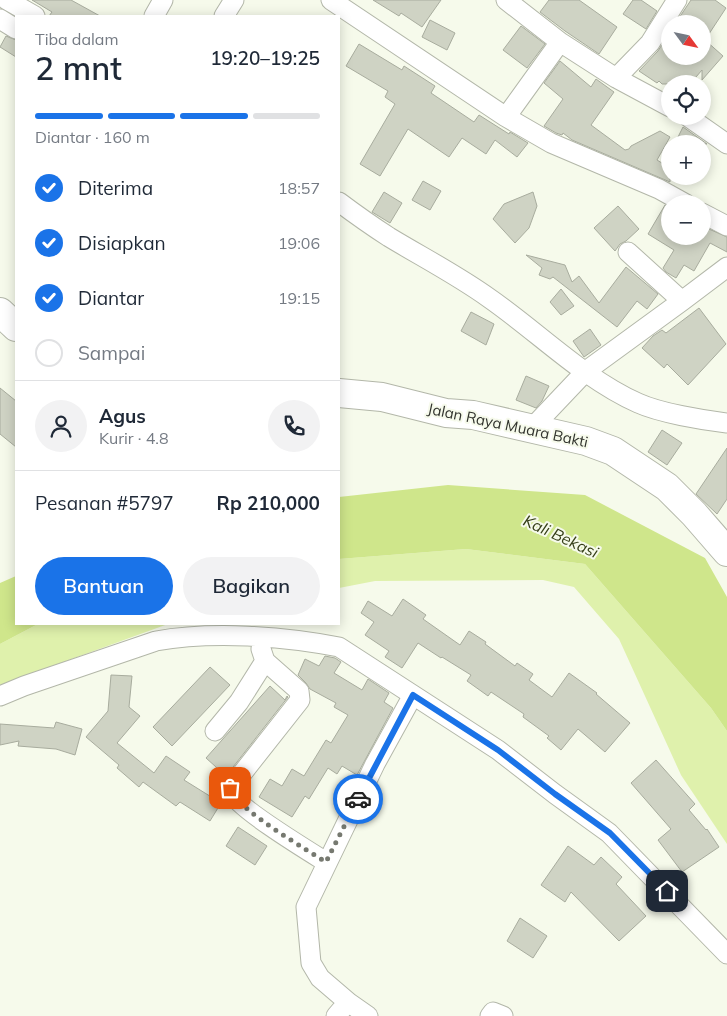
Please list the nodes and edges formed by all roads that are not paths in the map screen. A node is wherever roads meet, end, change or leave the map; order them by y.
1 (163, 0) edge
2 (234, 0) edge
3 (331, 0) edge
4 (506, 0) edge
5 (677, 0) edge
6 (3, 5) edge
7 (32, 15) edge
8 (155, 15) edge
9 (225, 15) edge
10 (15, 27) edge
11 (560, 42) junction
12 (616, 78) junction
13 (661, 102) edge
14 (506, 117) junction
15 (700, 125) edge
16 (727, 144) edge
17 (670, 195) edge
18 (340, 203) edge
19 (711, 218) edge
20 (727, 226) edge
21 (628, 252) dead end
22 (727, 267) edge
23 (682, 302) junction
24 (0, 312) edge
25 (15, 326) edge
26 (579, 378) junction
27 (340, 393) edge
28 (727, 423) edge
29 (531, 429) junction
30 (727, 552) edge
31 (255, 637) junction
32 (265, 661) junction
33 (413, 695) junction
34 (0, 696) edge
35 (215, 731) dead end
36 (326, 862) junction
37 (727, 954) edge
38 (342, 1009) edge
39 (368, 1016) edge
40 (490, 1016) edge
41 (504, 1016) edge

1 - 8 street
2 - 9 street
3 - 14 street
4 - 11 street
5 - 12 street
6 - 7 street
6 - 10 street
11 - 12 street
11 - 14 street
12 - 13 street
14 - 17 street
15 - 16 street
18 - 26 street
19 - 20 street
21 - 23 street
22 - 23 street
23 - 26 street
24 - 25 main road
26 - 28 street
26 - 29 street
27 - 29 main road, Jalan Raya Muara Bakti
29 - 30 main road, Jalan Raya Muara Bakti
31 - 32 street
31 - 33 street
31 - 34 street
32 - 35 street
32 - 36 street
33 - 36 street
33 - 37 street
36 - 38 street
38 - 39 street
40 - 41 street

